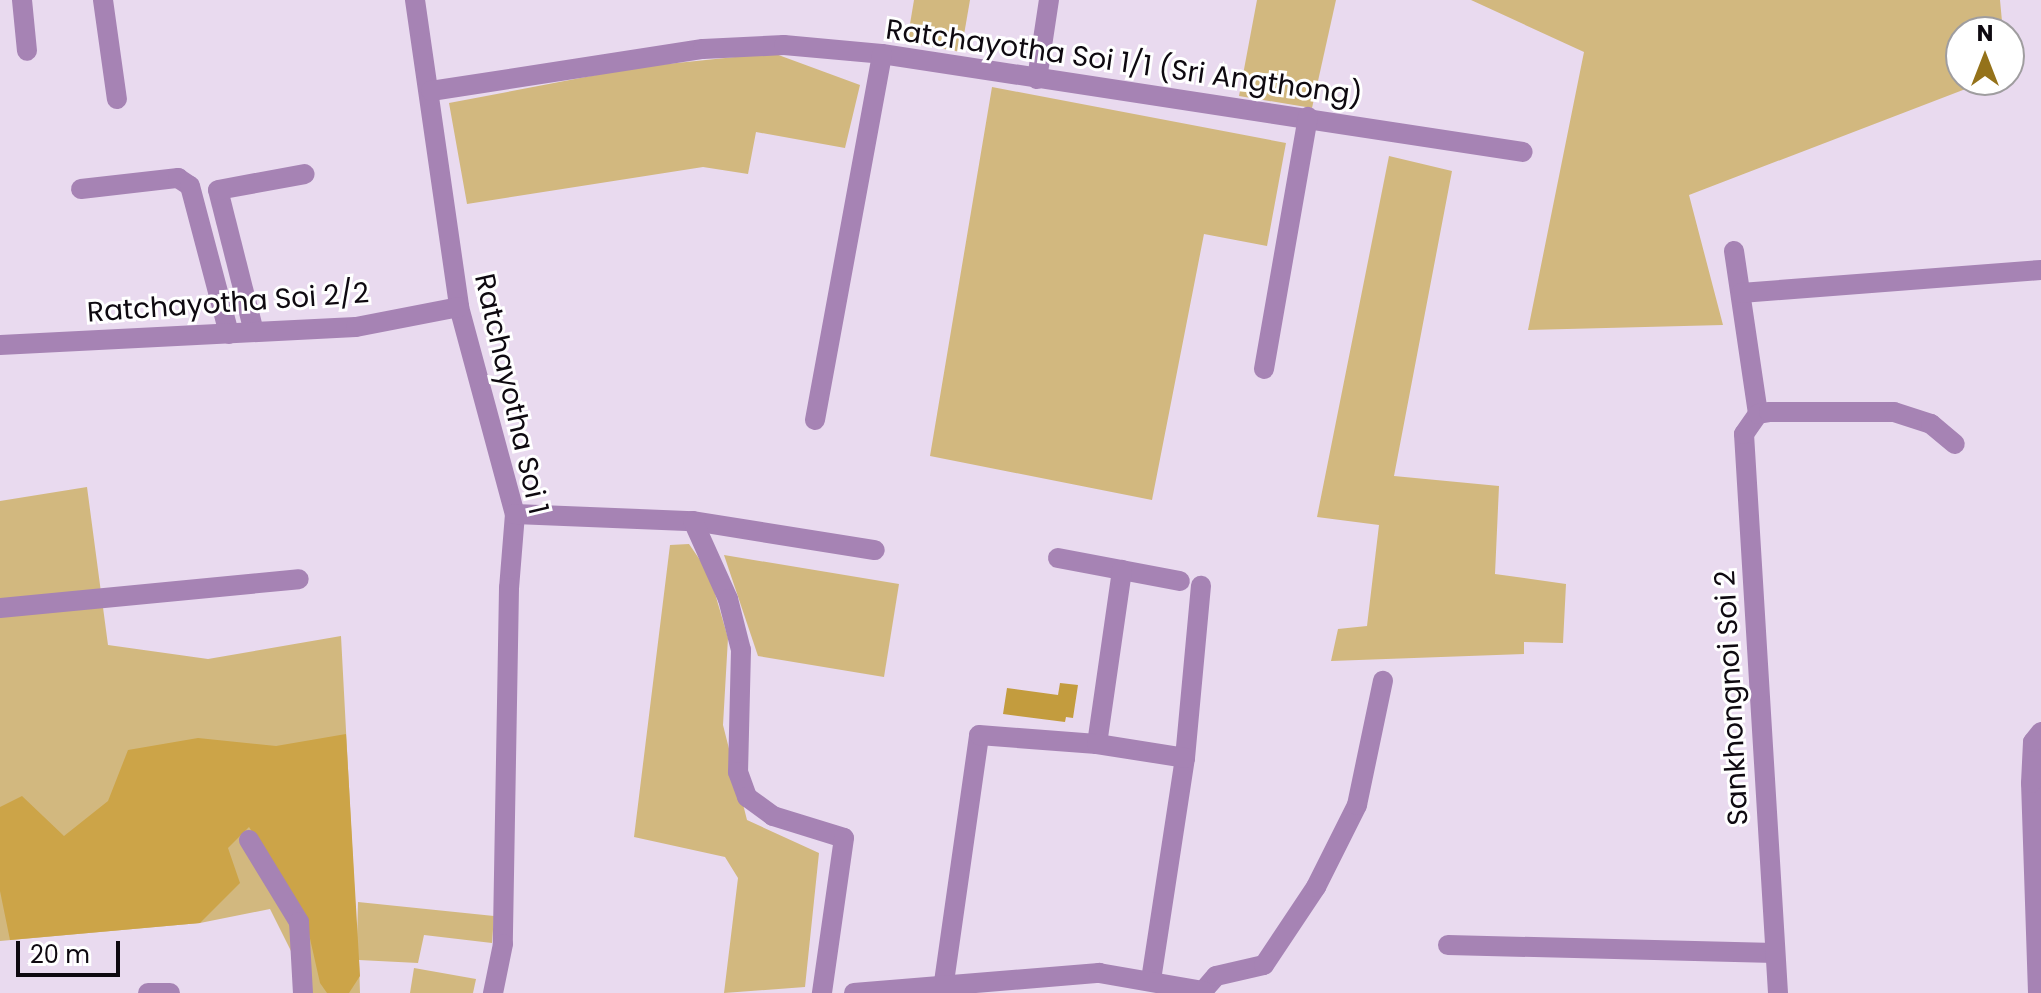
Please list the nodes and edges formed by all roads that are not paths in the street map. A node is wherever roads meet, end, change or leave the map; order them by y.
1 (22, 0) edge
2 (103, 0) edge
3 (415, 0) edge
4 (1049, 0) edge
5 (27, 51) dead end
6 (882, 54) junction
7 (1037, 79) junction
8 (431, 91) junction
9 (117, 99) dead end
10 (1308, 117) junction
11 (1523, 152) dead end
12 (305, 174) dead end
13 (81, 189) dead end
14 (1734, 251) dead end
15 (2041, 270) edge
16 (1741, 293) junction
17 (459, 307) junction
18 (254, 332) junction
19 (229, 334) junction
20 (0, 345) edge
21 (1264, 369) dead end
22 (1764, 413) junction
23 (815, 420) dead end
24 (1955, 444) dead end
25 (515, 514) junction
26 (693, 521) junction
27 (875, 550) dead end
28 (1058, 558) dead end
29 (1122, 570) junction
30 (299, 579) dead end
31 (1180, 581) dead end
32 (1201, 586) dead end
33 (0, 608) edge
34 (1383, 681) dead end
35 (2041, 732) edge
36 (1097, 744) junction
37 (1185, 758) junction
38 (249, 840) dead end
39 (1448, 945) dead end
40 (1775, 953) junction
41 (2039, 965) edge
42 (1151, 980) junction
43 (944, 982) junction
44 (1203, 992) edge
45 (148, 993) edge
46 (170, 993) edge
47 (303, 993) edge
48 (493, 993) edge
49 (822, 993) edge
50 (854, 993) edge
51 (1778, 993) edge
52 (2038, 993) edge

1 - 5 street
2 - 9 street
3 - 8 street, Ratchayotha Soi 1
4 - 7 street
6 - 7 street, Ratchayotha Soi 1/1 (Sri Angthong)
6 - 8 street, Ratchayotha Soi 1/1 (Sri Angthong)
6 - 23 street
7 - 10 street, Ratchayotha Soi 1/1 (Sri Angthong)
8 - 17 street, Ratchayotha Soi 1
10 - 11 street, Ratchayotha Soi 1/1 (Sri Angthong)
10 - 21 street
12 - 18 street
13 - 19 street
14 - 16 street
15 - 16 street
16 - 22 street
17 - 18 street, Ratchayotha Soi 2/2
17 - 25 street, Ratchayotha Soi 1
18 - 19 street, Ratchayotha Soi 2/2
19 - 20 street, Ratchayotha Soi 2/2
22 - 24 street
22 - 40 street, Sankhongnoi Soi 2
25 - 26 street
25 - 48 street, Ratchayotha Soi 1
26 - 27 street
26 - 49 street
28 - 29 street
29 - 31 street
29 - 36 street
30 - 33 street
32 - 37 street
34 - 44 street
35 - 41 street
36 - 37 street
36 - 43 street
37 - 42 street
38 - 47 street
39 - 40 street
40 - 51 street, Sankhongnoi Soi 2
41 - 52 street
42 - 43 street
42 - 44 street
43 - 50 street
45 - 46 street

